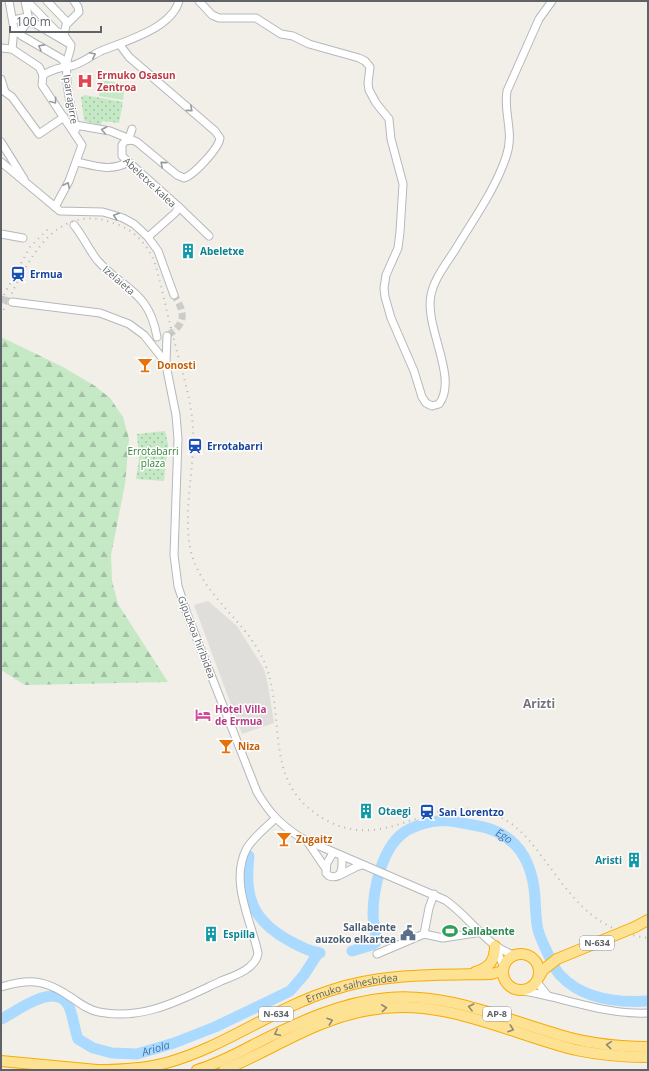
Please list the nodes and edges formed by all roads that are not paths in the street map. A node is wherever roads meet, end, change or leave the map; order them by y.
1 (9, 1) edge
2 (52, 1) edge
3 (74, 1) edge
4 (199, 1) edge
5 (552, 1) edge
6 (30, 2) edge
7 (178, 2) edge
8 (28, 18) junction
9 (13, 20) junction
10 (68, 22) junction
11 (16, 31) junction
12 (64, 33) junction
13 (71, 45) junction
14 (120, 45) junction
15 (1, 48) edge
16 (12, 49) junction
17 (66, 65) junction
18 (43, 76) junction
19 (1, 79) edge
20 (64, 116) junction
21 (73, 124) junction
22 (132, 129) dead end
23 (131, 139) junction
24 (1, 142) edge
25 (1, 162) edge
26 (77, 162) junction
27 (128, 162) junction
28 (24, 179) junction
29 (55, 207) junction
30 (179, 207) junction
31 (74, 225) dead end
32 (1, 234) edge
33 (209, 236) dead end
34 (148, 237) junction
35 (23, 238) dead end
36 (174, 295) tunnel mouth
37 (12, 302) tunnel mouth
38 (144, 335) junction
39 (157, 337) junction
40 (167, 337) junction
41 (167, 370) junction
42 (275, 819) junction
43 (307, 840) junction
44 (333, 853) junction
45 (342, 856) junction
46 (362, 865) junction
47 (326, 868) junction
48 (340, 875) junction
49 (434, 894) junction
50 (648, 920) edge
51 (482, 932) junction
52 (424, 934) junction
53 (494, 945) junction
54 (377, 954) dead end
55 (514, 955) junction
56 (532, 957) junction
57 (547, 962) junction
58 (503, 969) junction
59 (459, 974) junction
60 (476, 974) junction
61 (538, 980) junction
62 (509, 986) junction
63 (1, 987) edge
64 (524, 991) junction
65 (547, 995) junction
66 (345, 1010) junction
67 (648, 1012) edge
68 (313, 1021) junction
69 (648, 1047) edge
70 (648, 1057) edge
71 (1, 1061) edge
72 (97, 1070) edge
73 (197, 1070) edge
74 (224, 1070) edge

1 - 9 street
2 - 10 street
3 - 10 street
4 - 5 street
6 - 8 street
6 - 12 street
7 - 14 street
8 - 9 street
8 - 11 street
8 - 13 street
9 - 11 street
10 - 12 street
11 - 16 street
17 -> 11 street
12 - 13 street
13 - 17 street
17 -> 14 street
14 -> 23 street, Abeletxe kalea
15 - 16 street
16 - 18 street
17 - 18 street
17 - 21 street, Iparragirre
18 -> 20 street
19 - 20 street
20 - 21 street
23 -> 21 street
21 - 26 street
22 - 23 street
23 - 27 street, Abeletxe kalea
24 - 28 street
25 - 28 street
26 - 27 street
29 -> 26 street
27 - 30 street, Abeletxe kalea
28 - 29 street
34 -> 29 street
30 - 33 street
30 - 34 street, Abeletxe kalea
31 - 39 street, Izelaieta
32 - 35 street
34 - 36 street
37 - 38 street, Gipuzkoa hiribidea
38 - 39 street
38 - 40 street
38 - 41 street, Gipuzkoa hiribidea
39 - 40 street
40 - 41 street
41 - 42 street, Gipuzkoa hiribidea
42 - 43 street, Gipuzkoa hiribidea
42 - 63 street
43 - 44 street, Gipuzkoa hiribidea
43 - 47 street
44 - 45 street, Gipuzkoa hiribidea
44 - 47 street
45 - 46 street, Gipuzkoa hiribidea
45 - 48 street
46 - 48 street
46 - 49 street, Gipuzkoa hiribidea
47 - 48 street
49 - 51 street, Gipuzkoa hiribidea
49 - 52 street
50 - 57 highway, N-634, bridge
51 - 52 street
51 - 53 street, Gipuzkoa hiribidea
52 - 54 street
53 - 55 street
53 - 58 street
53 - 59 highway
55 - 56 highway
55 - 58 highway
56 - 57 highway
56 - 61 highway
57 - 61 highway
58 - 60 highway
58 - 62 highway
59 - 60 highway, Ermuko saihesbidea / N-634
59 - 72 highway, Ermuko saihesbidea / N-634
60 - 62 highway
61 - 64 highway
61 - 65 street
62 - 64 highway
64 - 65 street
65 - 67 street
66 - 68 highway, AP-8
69 -> 66 highway, AP-8
66 -> 70 highway, AP-8
68 -> 73 highway, AP-8
68 - 74 highway, AP-8
71 - 72 highway, Ermuko saihesbidea / N-634

